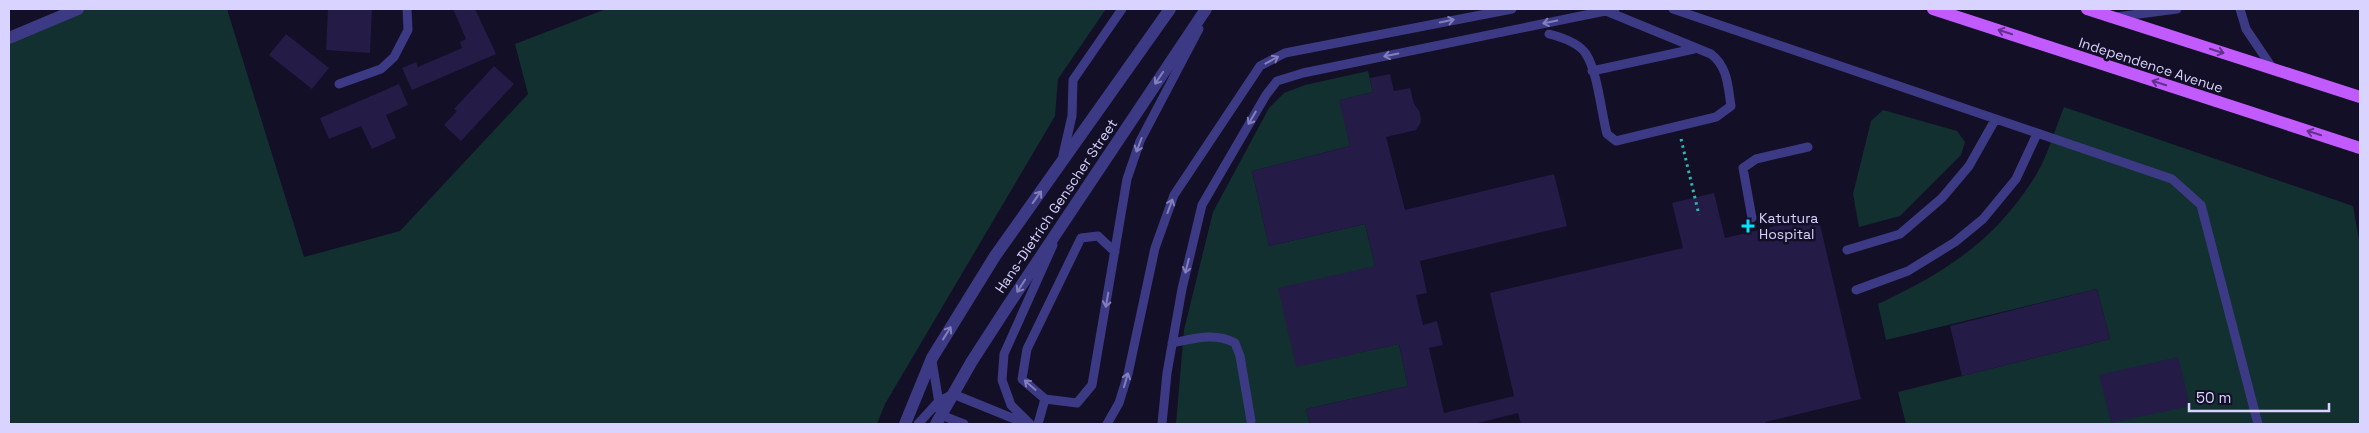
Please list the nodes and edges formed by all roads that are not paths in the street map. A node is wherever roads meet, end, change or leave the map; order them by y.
1 (78, 9) edge
2 (407, 9) edge
3 (1122, 9) edge
4 (1170, 9) edge
5 (1208, 9) edge
6 (1512, 9) edge
7 (1673, 9) edge
8 (1933, 9) edge
9 (2087, 9) edge
10 (2176, 9) edge
11 (2240, 9) edge
12 (1611, 10) edge
13 (2113, 17) junction
14 (1549, 34) dead end
15 (9, 38) edge
16 (1694, 48) junction
17 (2273, 69) junction
18 (1592, 71) junction
19 (339, 84) dead end
20 (2360, 97) edge
21 (1994, 120) junction
22 (2037, 134) junction
23 (1808, 147) dead end
24 (2360, 148) edge
25 (1060, 165) junction
26 (1067, 216) junction
27 (1752, 218) dead end
28 (1846, 250) dead end
29 (1115, 252) junction
30 (1856, 290) dead end
31 (1172, 343) junction
32 (932, 358) junction
33 (953, 394) junction
34 (1045, 399) junction
35 (938, 402) junction
36 (938, 419) edge
37 (1251, 421) dead end
38 (905, 424) edge
39 (918, 424) edge
40 (964, 424) edge
41 (1029, 424) edge
42 (1038, 424) edge
43 (1107, 424) edge
44 (1162, 424) edge
45 (2258, 424) edge

1 - 15 street
2 - 19 lane
3 - 25 lane
4 - 25 street, Hans-Dietrich Genscher Street
5 -> 26 street, Hans-Dietrich Genscher Street
5 -> 29 lane
43 -> 6 lane
7 - 21 lane
24 -> 8 main road, Independence Avenue
9 - 13 main road
10 - 13 lane
11 - 17 lane
12 - 16 lane
12 -> 31 lane
13 -> 17 main road
14 - 18 lane
16 - 18 lane
16 - 18 lane
17 - 20 main road
21 - 22 lane
21 - 28 lane
22 - 30 lane
22 - 45 lane
23 - 27 lane
32 -> 25 street, Hans-Dietrich Genscher Street
26 -> 33 street, Hans-Dietrich Genscher Street
26 - 41 lane
29 -> 34 lane
34 -> 29 lane
31 - 37 lane
31 - 44 lane
32 - 35 lane
32 - 38 street, Hans-Dietrich Genscher Street
33 - 35 lane
33 - 36 street, Hans-Dietrich Genscher Street
33 - 41 lane
34 - 42 lane
35 - 36 lane
35 - 39 lane
36 - 40 lane

